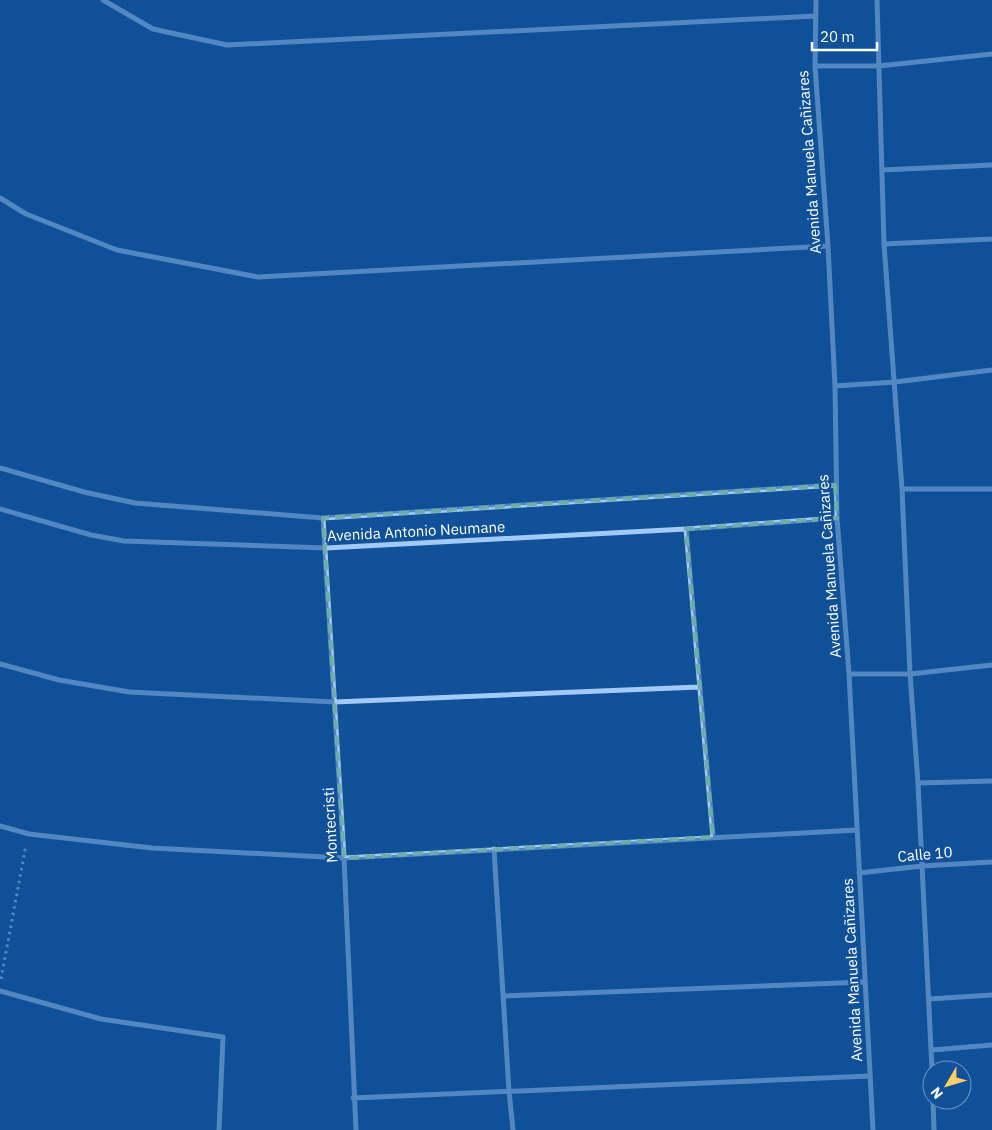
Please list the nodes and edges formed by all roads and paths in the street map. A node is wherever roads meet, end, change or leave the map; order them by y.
1 (103, 0) edge
2 (816, 0) edge
3 (876, 0) edge
4 (816, 16) junction
5 (992, 54) edge
6 (815, 66) junction
7 (879, 66) junction
8 (992, 165) edge
9 (882, 170) junction
10 (0, 198) edge
11 (992, 239) edge
12 (884, 244) junction
13 (828, 246) junction
14 (992, 370) edge
15 (895, 382) junction
16 (835, 386) junction
17 (0, 468) edge
18 (835, 485) junction
19 (902, 490) junction
20 (992, 490) edge
21 (0, 509) edge
22 (323, 518) junction
23 (837, 518) junction
24 (686, 529) junction
25 (326, 548) junction
26 (0, 664) edge
27 (992, 665) edge
28 (849, 674) junction
29 (910, 674) junction
30 (699, 687) junction
31 (335, 702) junction
32 (992, 781) edge
33 (918, 784) junction
34 (0, 826) edge
35 (857, 830) junction
36 (29, 834) junction
37 (713, 838) junction
38 (494, 849) junction
39 (344, 858) junction
40 (992, 862) edge
41 (922, 866) junction
42 (859, 873) junction
43 (0, 982) edge
44 (865, 982) junction
45 (0, 991) edge
46 (992, 995) edge
47 (504, 996) junction
48 (929, 999) junction
49 (992, 1044) edge
50 (932, 1050) junction
51 (932, 1060) edge
52 (870, 1076) junction
53 (509, 1091) junction
54 (354, 1098) junction
55 (933, 1110) edge
56 (219, 1130) edge
57 (356, 1130) edge
58 (513, 1130) edge
59 (873, 1130) edge
60 (934, 1130) edge

1 - 4 street
2 - 4 street, Avenida Manuela Cañizares
3 - 7 street
4 - 6 street, Avenida Manuela Cañizares
5 - 7 street
6 - 7 street
6 - 13 street, Avenida Manuela Cañizares
7 - 9 street
8 - 9 street
9 - 12 street
10 - 13 street
11 - 12 street
12 - 15 street
13 - 16 street, Avenida Manuela Cañizares
14 - 15 street
15 - 16 street
15 - 19 street
16 - 18 street, Avenida Manuela Cañizares
17 - 22 street, Avenida Antonio Neumane
18 - 22 street, Avenida Antonio Neumane
18 - 23 street, Avenida Manuela Cañizares
19 - 20 street
19 - 29 street
21 - 25 street, Avenida Antonio Neumane
22 - 25 street, Montecristi
23 - 24 street, Avenida Antonio Neumane
23 - 28 street, Avenida Manuela Cañizares
24 - 25 street, Avenida Antonio Neumane
24 - 30 street
25 - 31 street, Montecristi
26 - 31 street
27 - 29 street
28 - 29 street
28 - 35 street, Avenida Manuela Cañizares
29 - 33 street
30 - 31 street
30 - 37 street
31 - 39 street, Montecristi
32 - 33 street
33 - 41 street
34 - 36 street
35 - 37 street
35 - 42 street, Avenida Manuela Cañizares
36 - 39 street
36 - 43 path
37 - 38 street
38 - 39 street
38 - 47 street
39 - 54 street, Montecristi
40 - 41 street, Calle 10
41 - 42 street, Calle 10
41 - 48 street
42 - 44 street, Avenida Manuela Cañizares
44 - 47 street
44 - 52 street, Avenida Manuela Cañizares
45 - 56 street
46 - 48 street
47 - 53 street
48 - 50 street
49 - 50 street
50 - 51 street
52 - 53 street
52 - 59 street, Avenida Manuela Cañizares
53 - 54 street
53 - 58 street
54 - 57 street, Montecristi
55 - 60 street

